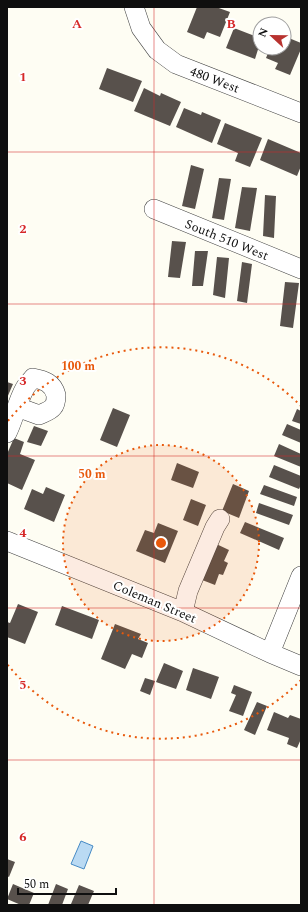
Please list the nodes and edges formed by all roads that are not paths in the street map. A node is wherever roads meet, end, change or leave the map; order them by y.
1 (134, 7) edge
2 (301, 113) edge
3 (154, 209) dead end
4 (301, 269) edge
5 (17, 407) dead end
6 (7, 433) edge
7 (220, 519) dead end
8 (7, 541) edge
9 (301, 576) edge
10 (183, 612) junction
11 (270, 653) junction
12 (301, 666) edge

1 - 2 street, 480 West
3 - 4 street, South 510 West
5 - 6 street
7 - 10 street
8 - 10 street, Coleman Street
9 - 11 street
10 - 11 street, Coleman Street
11 - 12 street, Coleman Street

